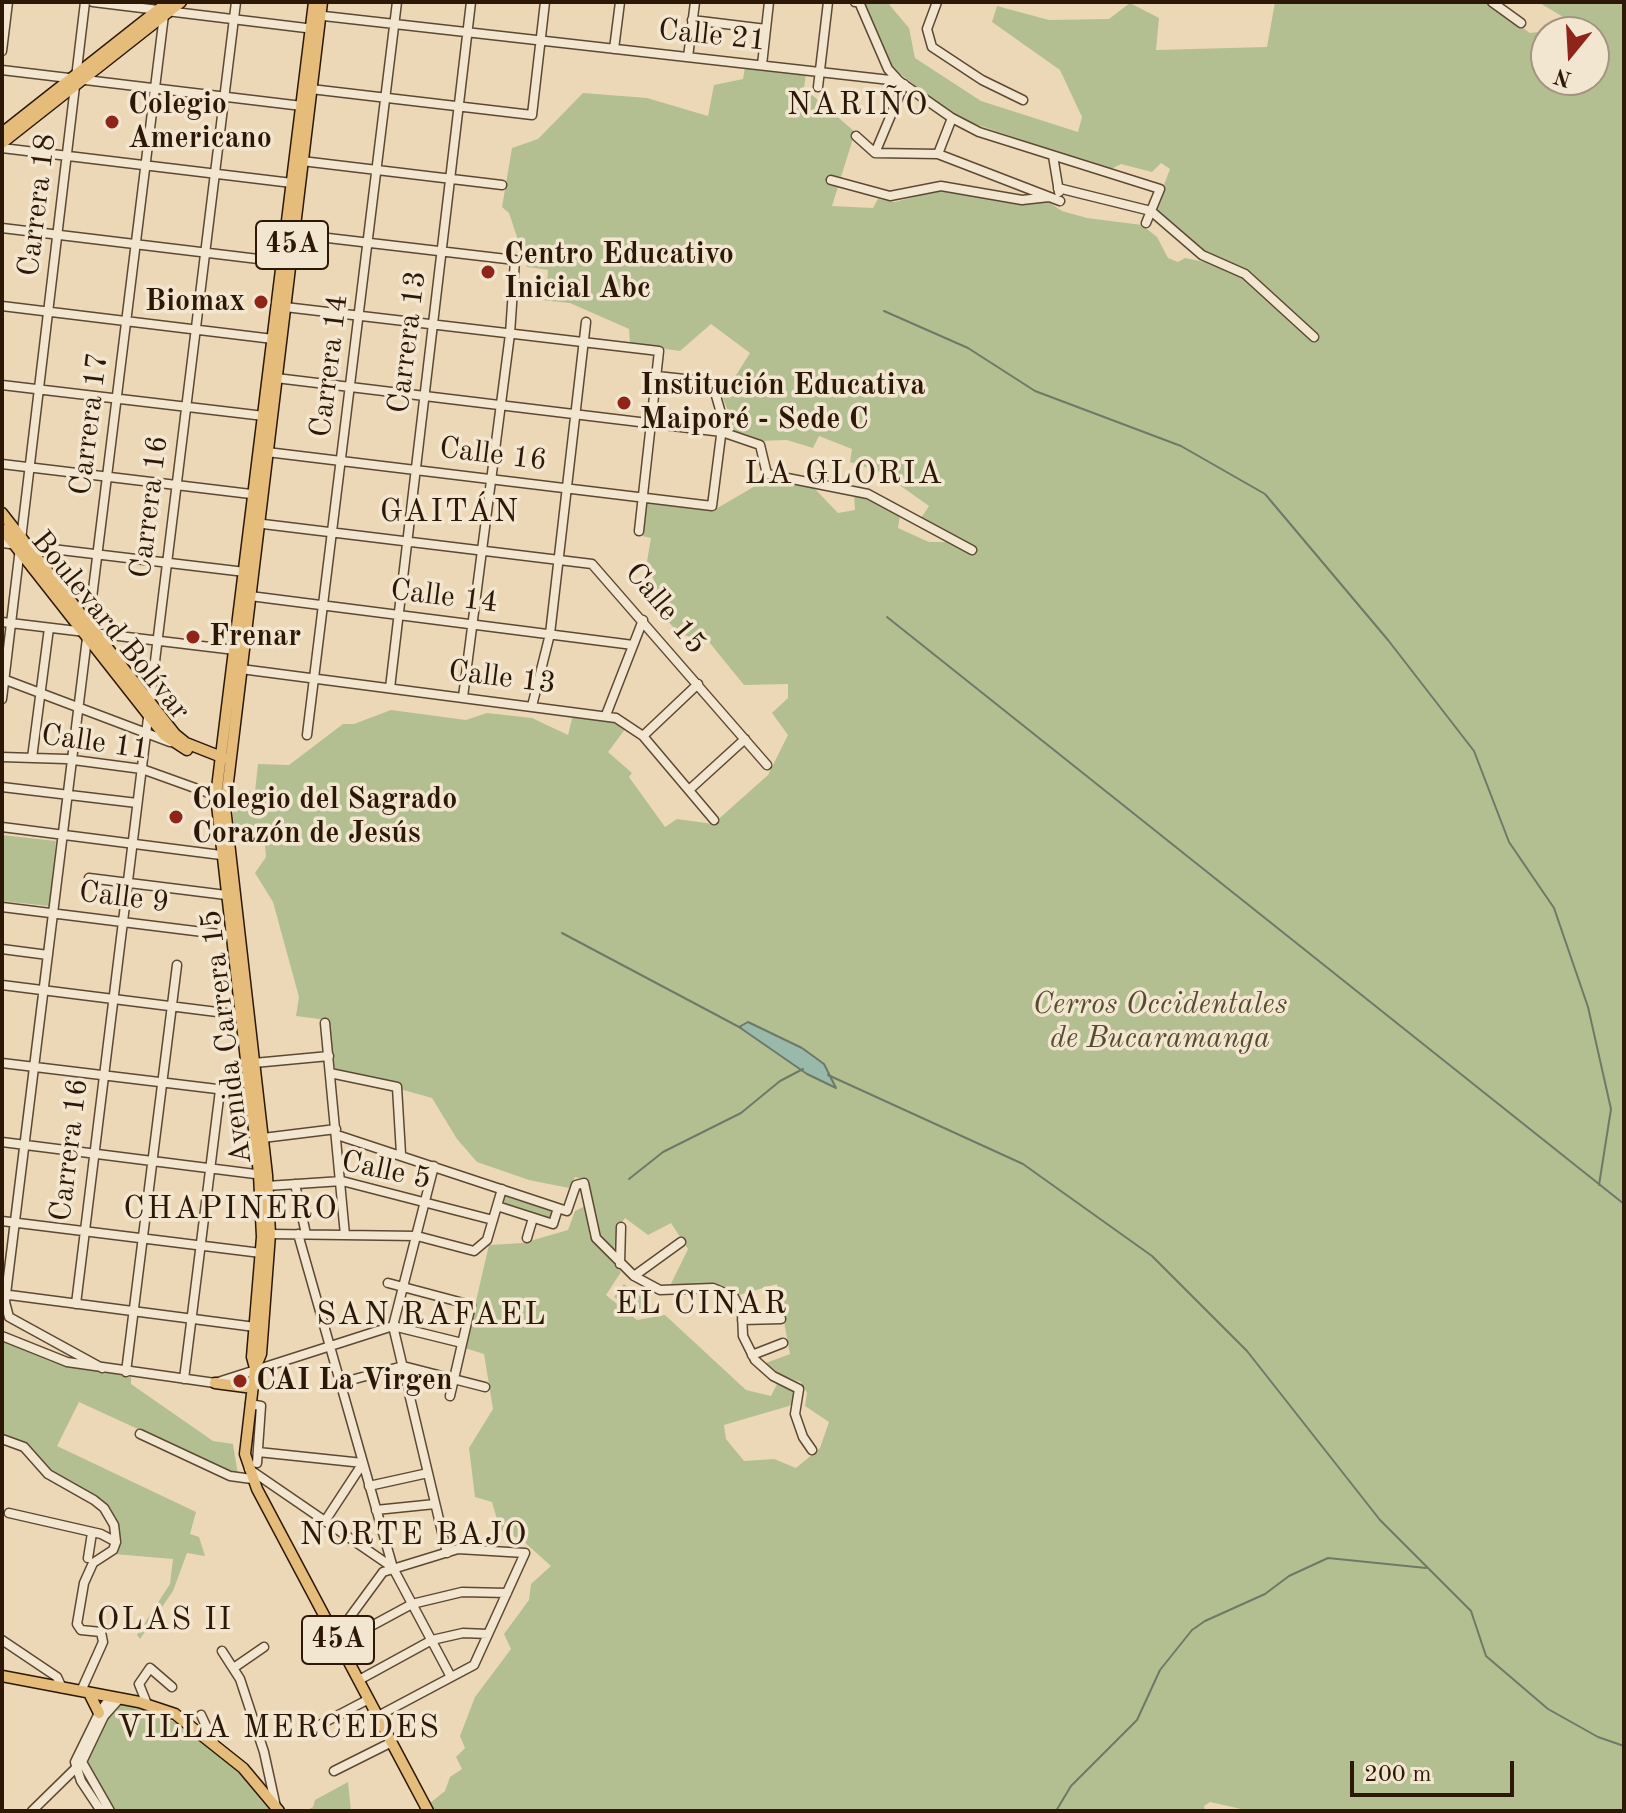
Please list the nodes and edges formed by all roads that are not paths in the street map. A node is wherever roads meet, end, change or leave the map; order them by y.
1 (8, 2) edge
2 (85, 2) edge
3 (93, 2) edge
4 (181, 2) edge
5 (236, 2) edge
6 (314, 2) edge
7 (322, 2) edge
8 (397, 2) edge
9 (471, 2) edge
10 (545, 2) edge
11 (620, 2) edge
12 (695, 2) edge
13 (769, 2) edge
14 (828, 2) edge
15 (857, 2) edge
16 (937, 2) edge
17 (1492, 2) edge
18 (165, 8) edge
19 (317, 15) junction
20 (234, 19) junction
21 (692, 20) junction
22 (1521, 23) dead end
23 (394, 24) junction
24 (315, 29) junction
25 (766, 29) junction
26 (468, 32) junction
27 (540, 40) junction
28 (614, 49) junction
29 (2, 51) edge
30 (688, 57) junction
31 (762, 65) junction
32 (2, 70) edge
33 (820, 72) junction
34 (77, 79) junction
35 (901, 82) junction
36 (818, 87) dead end
37 (155, 88) junction
38 (311, 89) junction
39 (224, 97) junction
40 (386, 98) junction
41 (1023, 100) dead end
42 (302, 106) junction
43 (460, 106) junction
44 (952, 118) junction
45 (2, 133) edge
46 (856, 136) dead end
47 (2, 145) edge
48 (875, 153) junction
49 (938, 154) junction
50 (68, 156) junction
51 (1053, 156) junction
52 (302, 161) junction
53 (146, 165) junction
54 (378, 170) junction
55 (215, 174) junction
56 (451, 179) junction
57 (831, 180) dead end
58 (292, 183) junction
59 (502, 185) dead end
60 (1058, 188) junction
61 (1049, 197) junction
62 (1151, 211) junction
63 (1146, 223) dead end
64 (2, 228) edge
65 (294, 234) junction
66 (59, 235) junction
67 (369, 243) junction
68 (136, 244) junction
69 (443, 252) junction
70 (205, 253) junction
71 (283, 262) junction
72 (2, 306) edge
73 (285, 307) junction
74 (49, 312) junction
75 (360, 316) junction
76 (126, 321) junction
77 (586, 322) dead end
78 (435, 325) junction
79 (196, 330) junction
80 (510, 334) junction
81 (1314, 337) dead end
82 (273, 339) junction
83 (584, 343) junction
84 (657, 376) junction
85 (276, 378) junction
86 (2, 385) edge
87 (351, 387) junction
88 (40, 389) junction
89 (427, 396) junction
90 (117, 398) junction
91 (500, 405) junction
92 (186, 407) junction
93 (576, 413) junction
94 (264, 416) junction
95 (652, 423) junction
96 (722, 432) junction
97 (267, 452) junction
98 (342, 461) junction
99 (2, 464) edge
100 (30, 468) junction
101 (417, 470) junction
102 (107, 477) junction
103 (491, 479) junction
104 (177, 485) junction
105 (567, 488) junction
106 (258, 495) junction
107 (643, 498) junction
108 (2, 513) edge
109 (254, 523) junction
110 (2, 529) edge
111 (639, 531) dead end
112 (333, 533) junction
113 (409, 542) junction
114 (18, 545) edge
115 (482, 550) junction
116 (972, 550) dead end
117 (97, 554) junction
118 (559, 559) junction
119 (167, 562) junction
120 (245, 572) junction
121 (250, 596) junction
122 (324, 606) junction
123 (399, 615) junction
124 (643, 620) junction
125 (7, 623) edge
126 (472, 624) junction
127 (49, 628) junction
128 (89, 632) junction
129 (550, 634) junction
130 (157, 641) junction
131 (633, 645) junction
132 (235, 650) junction
133 (241, 669) junction
134 (315, 678) junction
135 (3, 680) edge
136 (698, 684) junction
137 (390, 688) junction
138 (40, 694) junction
139 (463, 697) junction
140 (2, 699) edge
141 (150, 702) junction
142 (532, 706) junction
143 (78, 707) junction
144 (148, 715) junction
145 (606, 715) junction
146 (146, 733) junction
147 (307, 735) dead end
148 (643, 736) junction
149 (745, 739) junction
150 (176, 745) junction
151 (2, 757) edge
152 (32, 758) junction
153 (72, 759) junction
154 (225, 761) junction
155 (767, 765) dead end
156 (142, 769) junction
157 (2, 787) edge
158 (689, 790) junction
159 (68, 795) junction
160 (221, 797) junction
161 (137, 803) junction
162 (714, 820) dead end
163 (2, 827) edge
164 (63, 835) junction
165 (132, 844) junction
166 (221, 855) junction
167 (89, 878) dead end
168 (128, 883) junction
169 (226, 895) junction
170 (2, 907) edge
171 (53, 913) junction
172 (123, 922) junction
173 (236, 936) junction
174 (2, 949) edge
175 (48, 955) junction
176 (177, 965) dead end
177 (2, 985) edge
178 (44, 990) junction
179 (113, 999) junction
180 (172, 1006) junction
181 (241, 1015) junction
182 (325, 1023) dead end
183 (329, 1056) junction
184 (2, 1063) edge
185 (254, 1063) junction
186 (34, 1067) junction
187 (330, 1073) junction
188 (104, 1075) junction
189 (162, 1083) junction
190 (220, 1090) junction
191 (250, 1093) junction
192 (337, 1132) junction
193 (263, 1138) junction
194 (2, 1142) edge
195 (25, 1145) junction
196 (94, 1154) junction
197 (401, 1154) junction
198 (153, 1161) junction
199 (434, 1166) junction
200 (210, 1169) junction
201 (264, 1179) junction
202 (342, 1181) junction
203 (295, 1184) junction
204 (502, 1189) junction
205 (425, 1203) junction
206 (497, 1206) junction
207 (563, 1210) junction
208 (533, 1218) junction
209 (493, 1220) junction
210 (2, 1221) edge
211 (16, 1222) junction
212 (621, 1227) dead end
213 (85, 1231) junction
214 (270, 1234) junction
215 (302, 1234) junction
216 (345, 1235) junction
217 (417, 1236) junction
218 (143, 1238) junction
219 (527, 1238) dead end
220 (681, 1242) dead end
221 (201, 1245) junction
222 (261, 1253) junction
223 (620, 1264) junction
224 (634, 1276) junction
225 (388, 1283) dead end
226 (403, 1287) junction
227 (4, 1294) edge
228 (76, 1304) junction
229 (134, 1311) junction
230 (191, 1319) junction
231 (781, 1319) dead end
232 (742, 1320) junction
233 (393, 1326) junction
234 (255, 1327) junction
235 (2, 1336) edge
236 (462, 1343) junction
237 (783, 1343) dead end
238 (329, 1344) junction
239 (752, 1355) junction
240 (403, 1366) junction
241 (102, 1368) junction
242 (255, 1368) junction
243 (126, 1372) junction
244 (454, 1378) junction
245 (184, 1379) junction
246 (215, 1383) junction
247 (340, 1383) junction
248 (485, 1387) dead end
249 (253, 1388) junction
250 (450, 1396) dead end
251 (250, 1404) junction
252 (140, 1434) dead end
253 (2, 1439) edge
254 (812, 1450) dead end
255 (258, 1452) junction
256 (363, 1463) junction
257 (253, 1470) junction
258 (428, 1473) junction
259 (369, 1486) junction
260 (435, 1504) junction
261 (376, 1510) junction
262 (9, 1513) dead end
263 (325, 1521) junction
264 (92, 1533) junction
265 (116, 1542) junction
266 (447, 1553) junction
267 (88, 1558) dead end
268 (393, 1568) junction
269 (507, 1593) junction
270 (412, 1604) junction
271 (488, 1634) junction
272 (2, 1640) edge
273 (338, 1640) junction
274 (432, 1640) junction
275 (264, 1647) dead end
276 (222, 1651) dead end
277 (235, 1667) junction
278 (2, 1676) edge
279 (451, 1677) junction
280 (359, 1680) junction
281 (172, 1687) dead end
282 (62, 1688) junction
283 (85, 1692) junction
284 (116, 1698) junction
285 (369, 1699) junction
286 (147, 1704) junction
287 (101, 1715) junction
288 (201, 1715) dead end
289 (378, 1716) junction
290 (308, 1731) dead end
291 (392, 1742) junction
292 (214, 1743) junction
293 (78, 1765) junction
294 (334, 1771) dead end
295 (278, 1809) edge
296 (426, 1810) edge
297 (32, 1811) edge
298 (101, 1811) edge
299 (110, 1811) edge

1 - 29 street
2 - 34 street, Carrera 18
3 - 18 street
4 - 18 main road
5 - 20 street, Carrera 16
6 - 19 main road, Avenida Carrera 15 / 45A
7 - 19 main road, Avenida Carrera 15 / 45A
8 - 23 street, Carrera 14
9 - 26 street, Carrera 13
10 - 27 street
11 - 28 street
12 - 21 street
13 - 25 street
14 - 33 street
15 - 35 street
16 - 41 street
17 - 22 street
18 - 20 street
18 - 34 main road
18 - 37 street, Carrera 17
19 - 23 street, Calle 21
19 - 24 main road, Avenida Carrera 15 / 45A
20 - 24 street
20 - 39 street, Carrera 16
21 - 25 street
21 - 30 street
23 - 26 street, Calle 21
23 - 40 street, Carrera 14
24 - 38 main road, Avenida Carrera 15 / 45A
24 - 42 main road, Avenida Carrera 15 / 45A
25 - 31 street
26 - 27 street, Calle 21
26 - 43 street, Carrera 13
27 - 28 street, Calle 21
27 - 43 street
28 - 30 street, Calle 21
30 - 31 street, Calle 21
31 - 33 street, Calle 21
32 - 34 street
33 - 35 street, Calle 21
33 - 36 street
34 - 37 street
34 - 45 main road
34 - 47 main road
34 - 50 street, Carrera 18
35 - 44 street, Calle 21
35 - 48 street
37 - 39 street
37 - 53 street, Carrera 17
38 - 40 street
38 - 52 main road, Avenida Carrera 15 / 45A
39 - 42 street
39 - 55 street, Carrera 16
40 - 43 street
40 - 54 street, Carrera 14
42 - 58 main road, Avenida Carrera 15 / 45A
43 - 56 street, Carrera 13
44 - 49 street
44 - 51 street, Calle 21
46 - 48 street
47 - 50 street
48 - 49 street
49 - 61 street
50 - 53 street
50 - 66 street, Carrera 18
51 - 60 street
51 - 62 street, Calle 21
52 - 54 street
52 - 65 main road, Avenida Carrera 15 / 45A
53 - 55 street
53 - 68 street, Carrera 17
54 - 56 street
54 - 67 street, Carrera 14
55 - 58 street
55 - 70 street, Carrera 16
56 - 59 street
56 - 69 street, Carrera 13
57 - 61 street
58 - 71 main road, Avenida Carrera 15 / 45A
60 - 61 street
60 - 62 street
62 - 63 street
62 - 81 street
64 - 66 street
65 - 67 street
65 - 73 main road, Avenida Carrera 15 / 45A
66 - 68 street
66 - 74 street, Carrera 18
67 - 69 street
67 - 75 street, Carrera 14
68 - 70 street
68 - 76 street, Carrera 17
69 - 78 street, Carrera 13
69 - 80 street
70 - 71 street
70 - 79 street, Carrera 16
71 - 82 main road, Avenida Carrera 15 / 45A
72 - 74 street
73 - 75 street
73 - 85 main road, Avenida Carrera 15 / 45A
74 - 76 street
74 - 88 street, Carrera 18
75 - 78 street
75 - 87 street, Carrera 14
76 - 79 street
76 - 90 street, Carrera 17
77 - 83 street
78 - 80 street
78 - 89 street, Carrera 13
79 - 82 street
79 - 92 street, Carrera 16
80 - 83 street
80 - 91 street
82 - 94 main road, Avenida Carrera 15 / 45A
83 - 84 street
83 - 93 street
84 - 95 street
84 - 96 street
85 - 87 street
85 - 97 main road, Avenida Carrera 15 / 45A
86 - 88 street
87 - 89 street
87 - 98 street, Carrera 14
88 - 90 street
88 - 100 street, Carrera 18
89 - 91 street
89 - 101 street, Carrera 13
90 - 92 street
90 - 102 street, Carrera 17
91 - 93 street
91 - 103 street
92 - 94 street
92 - 104 street, Carrera 16
93 - 95 street
93 - 105 street
94 - 106 main road, Avenida Carrera 15 / 45A
95 - 96 street
95 - 107 street
96 - 107 street, Calle 16
96 - 116 street
97 - 98 street, Calle 16
97 - 106 main road, Avenida Carrera 15 / 45A
98 - 101 street, Calle 16
98 - 112 street, Carrera 14
99 - 100 street
100 - 102 street
100 - 114 street, Carrera 18
101 - 103 street, Calle 16
101 - 113 street, Carrera 13
102 - 104 street
102 - 117 street, Carrera 17
103 - 105 street, Calle 16
103 - 115 street
104 - 106 street
104 - 119 street, Carrera 16
105 - 107 street, Calle 16
105 - 118 street
106 - 109 main road, Avenida Carrera 15 / 45A
107 - 111 street
108 - 114 main road, Boulevard Bolívar
109 - 112 street, Calle 15
109 - 120 main road, Avenida Carrera 15 / 45A
109 - 121 main road, Avenida Carrera 15 / 45A
110 - 114 main road, Boulevard Bolívar
112 - 113 street, Calle 15
112 - 122 street, Carrera 14
113 - 115 street, Calle 15
113 - 123 street, Carrera 13
114 - 117 street
114 - 125 street, Carrera 18
114 - 128 main road, Boulevard Bolívar
115 - 118 street, Calle 15
115 - 126 street
117 - 119 street
117 - 128 street, Carrera 17
118 - 124 street, Calle 15
118 - 129 street
119 - 120 street
119 - 130 street, Carrera 16
120 - 132 main road, Avenida Carrera 15 / 45A
121 - 122 street, Calle 14
121 - 133 main road, Avenida Carrera 15 / 45A
122 - 123 street, Calle 14
122 - 134 street, Carrera 14
123 - 126 street, Calle 14
123 - 137 street, Carrera 13
124 - 131 street
124 - 136 street, Calle 15
125 - 127 street
125 - 135 street, Carrera 18
126 - 129 street, Calle 14
126 - 139 street
127 - 128 street
127 - 138 street
128 - 130 street
128 - 141 main road, Boulevard Bolívar
128 - 143 street, Carrera 17
128 - 144 main road, Boulevard Bolívar
129 - 131 street, Calle 14
129 - 142 street
130 - 132 street
130 - 141 street, Carrera 16
131 - 145 street
132 - 154 main road, Avenida Carrera 15 / 45A
133 - 134 street, Calle 13
133 - 154 main road, Avenida Carrera 15 / 45A
134 - 137 street, Calle 13
134 - 147 street, Carrera 14
135 - 138 street
135 - 140 street, Carrera 18
136 - 148 street
136 - 149 street, Calle 15
137 - 139 street, Calle 13
138 - 143 street
138 - 152 street
139 - 142 street, Calle 13
141 - 144 street, Carrera 16
141 - 154 main road, Boulevard Bolívar
142 - 145 street, Calle 13
143 - 146 street
143 - 153 street, Carrera 17
144 - 146 street, Carrera 16
144 - 150 main road, Boulevard Bolívar
145 - 148 street, Calle 13
146 - 150 street
146 - 156 street, Carrera 16
148 - 158 street, Calle 13
149 - 155 street, Calle 15
149 - 158 street
150 - 154 main road, Boulevard Bolívar
151 - 152 street, Calle 11
152 - 153 street, Calle 11
153 - 156 street, Calle 11
153 - 159 street, Carrera 17
154 - 160 main road, Avenida Carrera 15 / 45A
156 - 160 street, Calle 11
156 - 161 street, Carrera 16
157 - 159 street
158 - 162 street, Calle 13
159 - 161 street
159 - 164 street, Carrera 17
160 - 166 main road, Avenida Carrera 15 / 45A
160 - 173 main road, Avenida Carrera 15 / 45A
161 - 165 street, Carrera 16
163 - 164 street
164 - 165 street
164 - 171 street, Carrera 17
165 - 166 street
165 - 168 street, Carrera 16
166 - 169 main road, Avenida Carrera 15 / 45A
167 - 168 street
168 - 169 street
168 - 172 street, Carrera 16
169 - 173 main road, Avenida Carrera 15 / 45A
170 - 171 street, Calle 9
171 - 172 street, Calle 9
171 - 175 street, Carrera 17
172 - 173 street, Calle 9
172 - 179 street, Carrera 16
173 - 181 main road, Avenida Carrera 15 / 45A
173 - 185 main road, Avenida Carrera 15 / 45A
174 - 175 street
175 - 178 street, Carrera 17
176 - 180 street
177 - 178 street
178 - 179 street
178 - 186 street, Carrera 17
179 - 180 street
179 - 188 street, Carrera 16
180 - 181 street
180 - 189 street
181 - 191 main road, Avenida Carrera 15 / 45A
182 - 183 street
183 - 185 street
183 - 187 street
184 - 186 street
185 - 193 main road, Avenida Carrera 15 / 45A
186 - 188 street
186 - 195 street, Carrera 17
187 - 192 street
187 - 197 street
188 - 189 street
188 - 196 street, Carrera 16
189 - 190 street
189 - 198 street
190 - 191 street
190 - 200 street
191 - 201 main road, Avenida Carrera 15 / 45A
192 - 193 street
192 - 197 street
192 - 202 street
193 - 201 main road, Avenida Carrera 15 / 45A
194 - 195 street, Calle 5
195 - 196 street, Calle 5
195 - 211 street, Carrera 17
196 - 198 street, Calle 5
196 - 213 street, Carrera 16
197 - 199 street
198 - 200 street, Calle 5
198 - 218 street
199 - 204 street
199 - 205 street
200 - 201 street, Calle 5
200 - 221 street
201 - 203 street, Calle 5
201 - 214 main road, Avenida Carrera 15 / 45A
201 - 222 main road, Avenida Carrera 15 / 45A
202 - 203 street, Calle 5
202 - 205 street, Calle 5
202 - 216 street
203 - 215 street
204 - 206 street
204 - 207 street
205 - 209 street, Calle 5
205 - 217 street
206 - 208 street
206 - 209 street
207 - 208 street
207 - 223 street
208 - 219 street
209 - 217 street
210 - 211 street
211 - 213 street
211 - 227 street, Carrera 17
212 - 223 street
213 - 218 street
213 - 228 street, Carrera 16
214 - 215 street
214 - 242 main road, Avenida Carrera 15 / 45A
215 - 216 street
215 - 238 street
216 - 217 street
217 - 226 street
218 - 221 street
218 - 229 street
220 - 224 street
221 - 222 street
221 - 230 street
222 - 234 main road, Avenida Carrera 15 / 45A
223 - 224 street
224 - 232 street
225 - 226 street
226 - 233 street
226 - 236 street
227 - 228 street
227 - 241 street
228 - 229 street
229 - 230 street
229 - 243 street
230 - 234 street
230 - 245 street
231 - 232 street
232 - 239 street
233 - 236 street
233 - 238 street
233 - 240 street
234 - 242 main road, Avenida Carrera 15 / 45A
235 - 241 street
236 - 244 street
237 - 239 street
238 - 242 street
238 - 247 street
239 - 254 street
240 - 244 street
240 - 247 street
240 - 258 street
241 - 243 street
242 - 246 street
242 - 249 main road, 45A
243 - 245 street
244 - 248 street
244 - 250 street
245 - 246 street
246 - 249 main road
247 - 256 street
249 - 251 main road, 45A
251 - 255 street
251 - 257 main road, 45A
252 - 257 street
253 - 265 street
255 - 256 street
255 - 257 street
256 - 259 street
256 - 263 street
257 - 263 street
257 - 273 main road, 45A
258 - 259 street
258 - 260 street
259 - 261 street
260 - 261 street
260 - 266 street
261 - 268 street
262 - 264 street
263 - 268 street
264 - 265 street
264 - 267 street
265 - 283 street
266 - 268 street
266 - 269 street
268 - 270 street
268 - 273 street
269 - 270 street
269 - 271 street
270 - 273 street
270 - 274 street
271 - 274 street
271 - 279 street
272 - 282 street
273 - 280 main road, 45A
274 - 279 street
274 - 280 street
275 - 277 street
276 - 277 street
277 - 295 street
278 - 282 main road
279 - 289 street
280 - 285 main road, 45A
281 - 286 street
282 - 283 main road
283 - 284 main road
283 - 287 main road
284 - 286 main road
284 - 287 street
285 - 289 main road, 45A
285 - 290 street
286 - 292 main road
287 - 293 street
288 - 292 street
289 - 291 main road, 45A
291 - 294 street
291 - 296 main road, 45A
292 - 295 main road
293 - 297 street
293 - 298 street
293 - 299 street

